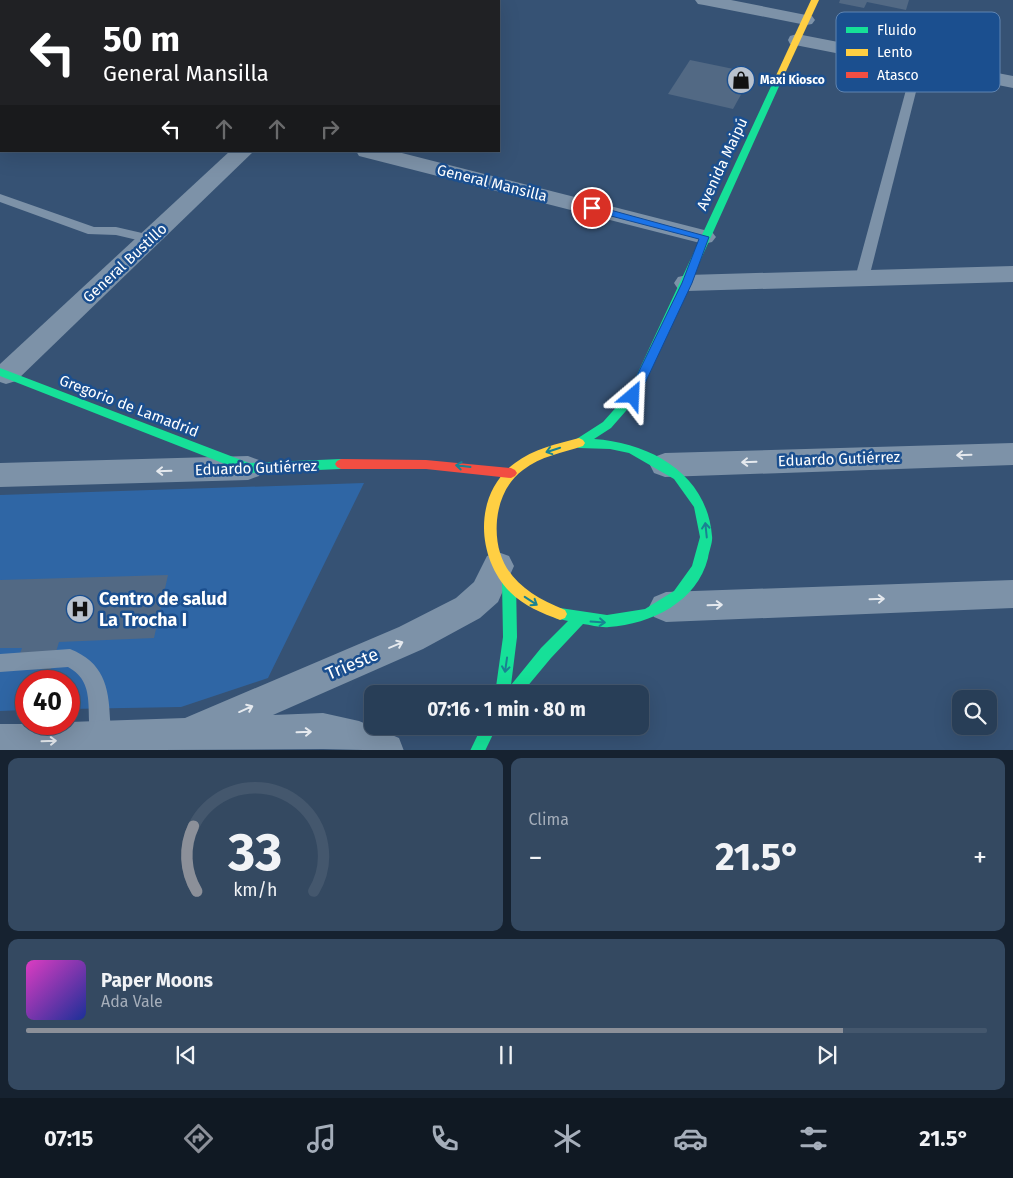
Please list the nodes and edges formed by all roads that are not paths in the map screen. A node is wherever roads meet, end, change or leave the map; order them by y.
1 (704, 0) edge
2 (815, 0) edge
3 (806, 20) junction
4 (797, 40) junction
5 (836, 48) edge
6 (1000, 80) edge
7 (1013, 82) edge
8 (911, 92) edge
9 (242, 152) edge
10 (370, 152) edge
11 (0, 198) edge
12 (704, 237) junction
13 (150, 238) junction
14 (1013, 274) edge
15 (862, 278) junction
16 (687, 283) junction
17 (3, 373) edge
18 (633, 396) junction
19 (634, 412) dead end
20 (636, 436) dead end
21 (579, 443) junction
22 (1013, 454) edge
23 (652, 458) junction
24 (248, 468) junction
25 (512, 472) junction
26 (0, 475) edge
27 (503, 574) junction
28 (1013, 594) edge
29 (666, 606) junction
30 (577, 621) junction
31 (0, 663) edge
32 (503, 685) edge
33 (519, 685) edge
34 (485, 735) edge
35 (186, 736) junction
36 (101, 739) junction
37 (0, 742) edge
38 (386, 750) edge
39 (476, 750) edge

1 - 3 street
2 - 3 street, Avenida Maipú
3 - 4 street, Avenida Maipú
4 - 5 street
4 - 12 street, Avenida Maipú
6 - 7 street
8 - 15 lane
9 - 13 street, General Bustillo
10 - 12 street, General Mansilla
11 - 13 lane
12 - 16 street, Avenida Maipú
13 - 17 street, General Bustillo
14 - 15 street
15 - 16 street
16 - 18 street, Avenida Maipú
17 - 24 street, Gregorio de Lamadrid
18 - 19 street, Avenida Maipú
18 - 21 street, Avenida Maipú
20 - 23 street
21 - 23 street
21 -> 25 street
22 -> 23 street, Eduardo Gutiérrez
29 -> 23 street
25 -> 24 street, Eduardo Gutiérrez
24 -> 26 street, Eduardo Gutiérrez
25 - 27 street
27 -> 30 street
27 -> 32 street
35 -> 27 street, Trieste
29 -> 28 street
30 -> 29 street
30 - 33 street
31 - 36 lane
34 - 39 street
35 - 36 street, Trieste
35 -> 38 street, Trieste
37 -> 36 street, Trieste

